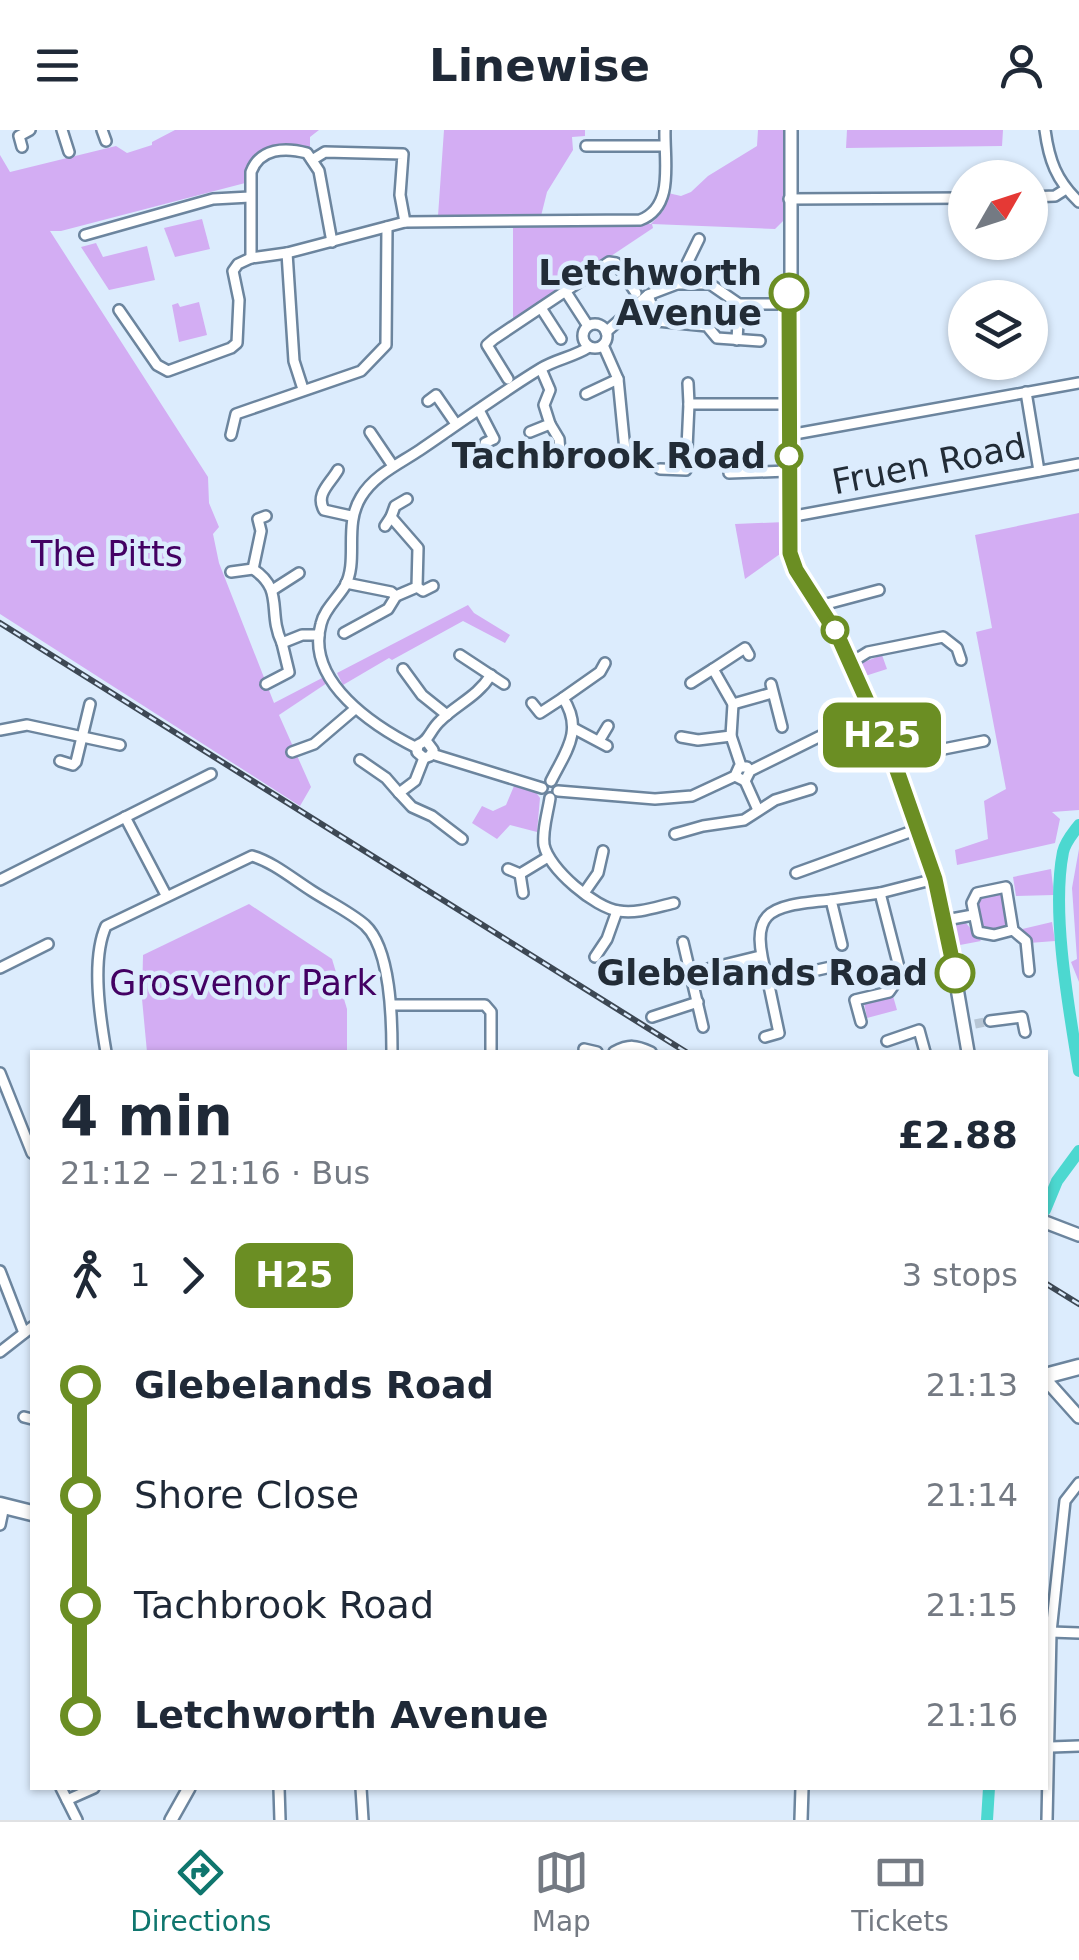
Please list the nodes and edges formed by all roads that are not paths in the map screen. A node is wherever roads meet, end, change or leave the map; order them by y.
1 (30, 130) edge
2 (62, 130) edge
3 (102, 130) edge
4 (665, 130) edge
5 (791, 130) edge
6 (1045, 130) edge
7 (106, 141) dead end
8 (586, 146) dead end
9 (664, 146) junction
10 (22, 147) dead end
11 (69, 152) dead end
12 (312, 160) junction
13 (1066, 189) junction
14 (1048, 196) edge
15 (250, 197) junction
16 (948, 198) edge
17 (789, 199) junction
18 (1079, 202) edge
19 (405, 222) junction
20 (387, 227) junction
21 (85, 235) dead end
22 (698, 239) dead end
23 (332, 242) junction
24 (287, 253) junction
25 (251, 258) junction
26 (678, 284) junction
27 (566, 292) junction
28 (636, 292) dead end
29 (648, 296) junction
30 (740, 304) junction
31 (789, 304) junction
32 (542, 308) junction
33 (119, 310) dead end
34 (588, 326) junction
35 (606, 332) junction
36 (561, 339) dead end
37 (736, 340) junction
38 (760, 341) dead end
39 (603, 345) junction
40 (589, 347) junction
41 (540, 369) junction
42 (618, 379) junction
43 (508, 380) dead end
44 (688, 382) dead end
45 (1079, 383) edge
46 (304, 389) junction
47 (1026, 392) junction
48 (586, 394) dead end
49 (428, 401) dead end
50 (689, 404) junction
51 (789, 404) junction
52 (479, 410) junction
53 (456, 424) junction
54 (550, 424) junction
55 (370, 432) dead end
56 (530, 432) dead end
57 (509, 434) dead end
58 (231, 435) dead end
59 (388, 435) dead end
60 (789, 435) junction
61 (377, 442) junction
62 (626, 450) dead end
63 (560, 452) dead end
64 (1079, 464) edge
65 (394, 466) junction
66 (338, 470) dead end
67 (660, 470) dead end
68 (1039, 471) junction
69 (788, 472) junction
70 (729, 473) dead end
71 (407, 499) dead end
72 (351, 516) junction
73 (790, 517) junction
74 (258, 518) dead end
75 (253, 569) junction
76 (231, 572) dead end
77 (298, 572) dead end
78 (346, 584) junction
79 (433, 586) dead end
80 (418, 587) junction
81 (274, 589) junction
82 (880, 590) dead end
83 (396, 596) junction
84 (820, 606) junction
85 (344, 634) dead end
86 (319, 635) junction
87 (282, 643) junction
88 (460, 654) dead end
89 (750, 655) dead end
90 (961, 660) dead end
91 (606, 663) dead end
92 (850, 663) junction
93 (403, 669) dead end
94 (713, 669) junction
95 (490, 675) junction
96 (692, 683) dead end
97 (266, 684) dead end
98 (504, 684) dead end
99 (563, 698) junction
100 (532, 703) dead end
101 (90, 704) dead end
102 (732, 704) junction
103 (355, 709) junction
104 (871, 711) junction
105 (446, 715) junction
106 (608, 726) dead end
107 (782, 728) dead end
108 (0, 730) edge
109 (574, 730) junction
110 (731, 736) junction
111 (681, 737) dead end
112 (82, 738) junction
113 (786, 740) dead end
114 (984, 740) dead end
115 (422, 745) junction
116 (120, 746) dead end
117 (292, 752) dead end
118 (791, 752) junction
119 (428, 756) junction
120 (893, 759) junction
121 (360, 760) dead end
122 (60, 762) dead end
123 (743, 773) junction
124 (212, 774) dead end
125 (546, 784) junction
126 (811, 788) dead end
127 (399, 793) junction
128 (554, 794) junction
129 (758, 810) junction
130 (125, 817) junction
131 (918, 829) junction
132 (675, 834) dead end
133 (462, 838) dead end
134 (548, 856) junction
135 (605, 856) dead end
136 (508, 869) dead end
137 (796, 873) dead end
138 (520, 874) junction
139 (935, 879) junction
140 (0, 880) edge
141 (524, 893) dead end
142 (584, 893) junction
143 (880, 893) junction
144 (651, 894) dead end
145 (166, 895) junction
146 (830, 900) junction
147 (674, 902) dead end
148 (655, 907) junction
149 (616, 912) junction
150 (973, 916) junction
151 (946, 920) junction
152 (1013, 930) junction
153 (683, 942) dead end
154 (48, 944) dead end
155 (842, 945) dead end
156 (595, 950) dead end
157 (760, 956) junction
158 (0, 968) edge
159 (831, 968) dead end
160 (1029, 971) dead end
161 (692, 973) junction
162 (768, 980) junction
163 (658, 1002) dead end
164 (698, 1002) junction
165 (1020, 1004) dead end
166 (392, 1005) junction
167 (1022, 1016) junction
168 (990, 1021) tunnel mouth
169 (861, 1022) dead end
170 (703, 1028) dead end
171 (1024, 1032) dead end
172 (765, 1037) dead end
173 (888, 1041) dead end
174 (584, 1048) dead end
175 (106, 1050) edge
176 (392, 1050) edge
177 (491, 1050) edge
178 (590, 1050) edge
179 (618, 1050) edge
180 (646, 1050) edge
181 (925, 1050) edge
182 (968, 1050) edge
183 (0, 1073) edge
184 (11, 1095) junction
185 (0, 1100) edge
186 (30, 1147) edge
187 (1050, 1223) edge
188 (1079, 1235) edge
189 (0, 1271) edge
190 (28, 1330) edge
191 (0, 1352) edge
192 (1079, 1367) edge
193 (1048, 1377) edge
194 (1048, 1381) edge
195 (1079, 1417) edge
196 (1079, 1483) edge
197 (2, 1505) edge
198 (30, 1513) edge
199 (0, 1525) edge
200 (1051, 1632) junction
201 (1079, 1633) edge
202 (1079, 1746) edge
203 (1051, 1747) junction
204 (62, 1790) edge
205 (90, 1790) edge
206 (188, 1790) edge
207 (279, 1790) edge
208 (360, 1790) edge
209 (802, 1790) edge
210 (67, 1800) junction
211 (76, 1820) edge
212 (172, 1820) edge
213 (280, 1820) edge
214 (363, 1820) edge
215 (800, 1820) edge
216 (1047, 1820) edge

1 - 10 street
2 - 11 street
3 - 7 street
4 - 9 street
5 - 17 main road
6 - 13 street
8 - 9 street
9 - 19 street
12 - 15 street
12 - 19 street
12 - 23 street
13 - 14 street
13 - 18 street
15 - 21 street
15 - 25 street
16 - 17 street
17 - 31 main road
19 - 20 street
20 - 23 street
20 - 46 street
22 - 26 street
23 - 24 street
24 - 25 street
24 - 46 street
25 - 33 street
26 - 29 street
26 - 30 street
27 - 28 street
27 - 32 street
27 - 34 street
29 - 35 street
29 - 37 street
30 - 31 street
30 - 37 street
31 - 51 main road
32 - 36 street
32 - 43 street
34 - 35 street
34 - 40 street
35 - 39 street
37 - 38 street
39 - 40 street
39 - 42 street
40 - 41 street
41 - 52 street
41 - 54 street
42 - 48 street
42 - 62 street
44 - 50 street
45 - 47 street
46 - 58 street
47 - 60 street
47 - 68 street
49 - 53 street
50 - 51 street
50 - 67 street
51 - 60 main road
52 - 53 street
52 - 57 street
53 - 65 street
54 - 56 street
54 - 63 street
55 - 61 street
59 - 61 street
60 - 69 main road
61 - 65 street
64 - 68 street, Fruen Road
65 - 72 street
66 - 72 street
68 - 73 street, Fruen Road
69 - 70 street
69 - 73 main road
71 - 80 street
72 - 78 street
73 - 84 main road
74 - 75 street
75 - 76 street
75 - 81 street
77 - 81 street
78 - 83 street
78 - 86 street
79 - 80 street
80 - 83 street
81 - 87 street
82 - 84 street
83 - 85 street
84 - 92 main road
86 - 87 street
86 - 103 street
87 - 97 street
88 - 95 street
89 - 94 street
90 - 92 street
91 - 99 street
92 - 104 main road
93 - 105 street
94 - 96 street
94 - 102 street
95 - 98 street
95 - 105 street
99 - 100 street
99 - 109 street
101 - 112 street
102 - 107 street
102 - 110 street
103 - 115 street
103 - 117 street
104 - 118 street
104 - 120 main road
105 - 115 street
106 - 109 street
108 - 112 street
109 - 125 street
110 - 111 street
110 - 123 street
112 - 116 street
112 - 122 street
113 - 118 street
114 - 120 street
115 - 119 street
118 - 123 street
119 - 125 street
119 - 127 street
120 - 131 main road
121 - 127 street
123 - 128 street
123 - 129 street
124 - 130 street
125 - 128 street
126 - 129 street
127 - 133 street
128 - 134 street
129 - 132 street
130 - 140 street
130 - 145 street
131 - 137 street
131 - 139 main road
134 - 138 street
134 - 142 street
135 - 142 street
136 - 138 street
138 - 141 street
139 - 143 street
139 - 151 main road
142 - 149 street
143 - 146 street
143 - 169 street
144 - 148 street
145 - 166 street
145 - 175 street
146 - 155 street
146 - 157 street
147 - 148 street
148 - 149 street
149 - 156 street
150 - 151 street
150 - 152 street
150 - 152 street
151 - 182 main road
152 - 160 street
153 - 161 street
154 - 158 street
157 - 161 street
157 - 162 street
159 - 162 street
161 - 164 street
162 - 172 street
163 - 164 street
164 - 170 street
165 - 167 street
166 - 176 street
166 - 177 street
167 - 168 street
167 - 171 street
173 - 181 street
174 - 178 street
179 - 180 street
183 - 184 street
184 - 185 street
184 - 186 street
187 - 188 main road
189 - 190 street
190 - 191 street
192 - 193 main road
194 - 195 main road
196 - 200 street
197 - 198 main road
197 - 199 street
200 - 201 street
200 - 203 street
202 - 203 street
203 - 216 street
204 - 210 street
205 - 210 street
206 - 212 main road
207 - 213 street
208 - 214 street
209 - 215 main road
210 - 211 street

